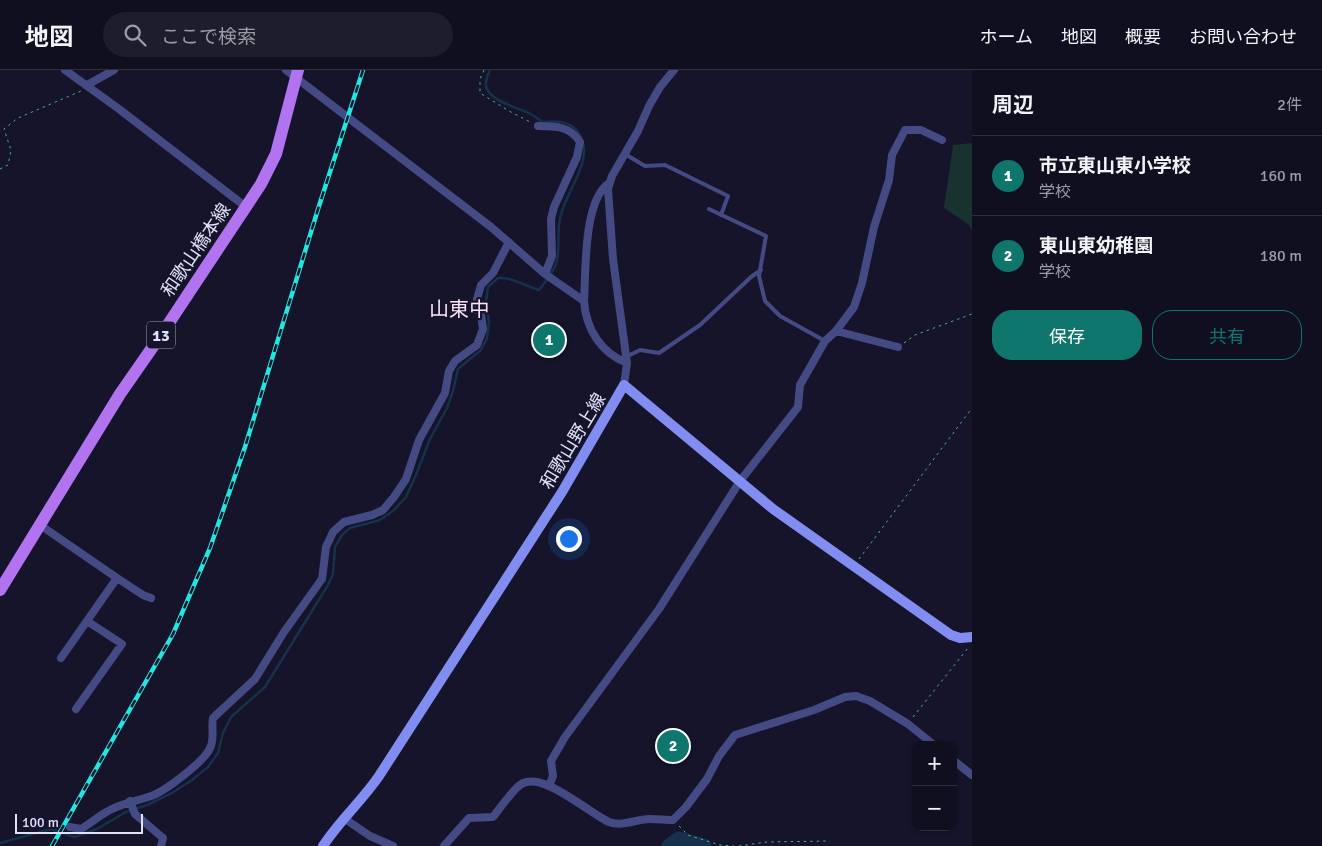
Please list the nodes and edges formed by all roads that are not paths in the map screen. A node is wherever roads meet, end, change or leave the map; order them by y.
1 (65, 70) edge
2 (114, 70) edge
3 (674, 70) edge
4 (293, 72) edge
5 (88, 86) junction
6 (538, 126) road end
7 (942, 140) dead end
8 (625, 154) junction
9 (610, 182) junction
10 (246, 207) junction
11 (709, 209) dead end
12 (721, 215) junction
13 (509, 242) junction
14 (760, 270) junction
15 (545, 274) junction
16 (584, 301) junction
17 (836, 331) junction
18 (825, 341) junction
19 (898, 347) road end
20 (626, 360) junction
21 (624, 385) junction
22 (740, 481) junction
23 (40, 525) junction
24 (117, 578) junction
25 (0, 590) edge
26 (151, 598) dead end
27 (87, 621) junction
28 (972, 637) edge
29 (61, 658) dead end
30 (76, 709) dead end
31 (929, 741) edge
32 (957, 763) edge
33 (972, 775) edge
34 (549, 786) junction
35 (130, 801) junction
36 (344, 819) junction
37 (70, 827) dead end
38 (161, 846) edge
39 (323, 846) edge
40 (393, 846) edge
41 (444, 846) edge

1 - 5 street
2 - 5 street
3 - 8 street
4 - 10 main road, 和歌山橋本線 / 13
4 - 13 street
5 - 10 street
6 - 15 street
7 - 17 street
8 - 9 street
8 - 12 lane
9 - 16 street
9 - 20 street
10 - 23 main road, 和歌山橋本線 / 13
11 - 12 lane
12 - 14 lane
13 - 15 street
13 - 35 street
14 - 18 lane
14 - 20 lane
15 - 16 street
16 - 20 street
17 - 18 street
17 - 19 street
18 - 22 street
20 - 21 street
21 - 22 main road, 和歌山野上線
21 - 36 main road, 和歌山野上線
22 - 28 main road, 和歌山野上線
22 - 34 street
23 - 24 street
23 - 25 main road, 和歌山橋本線 / 13
24 - 26 street
24 - 27 street
27 - 29 street
27 - 30 street
31 - 34 street
32 - 33 street
34 - 41 street
35 - 37 street
35 - 38 street
36 - 39 main road, 和歌山野上線
36 - 40 street

